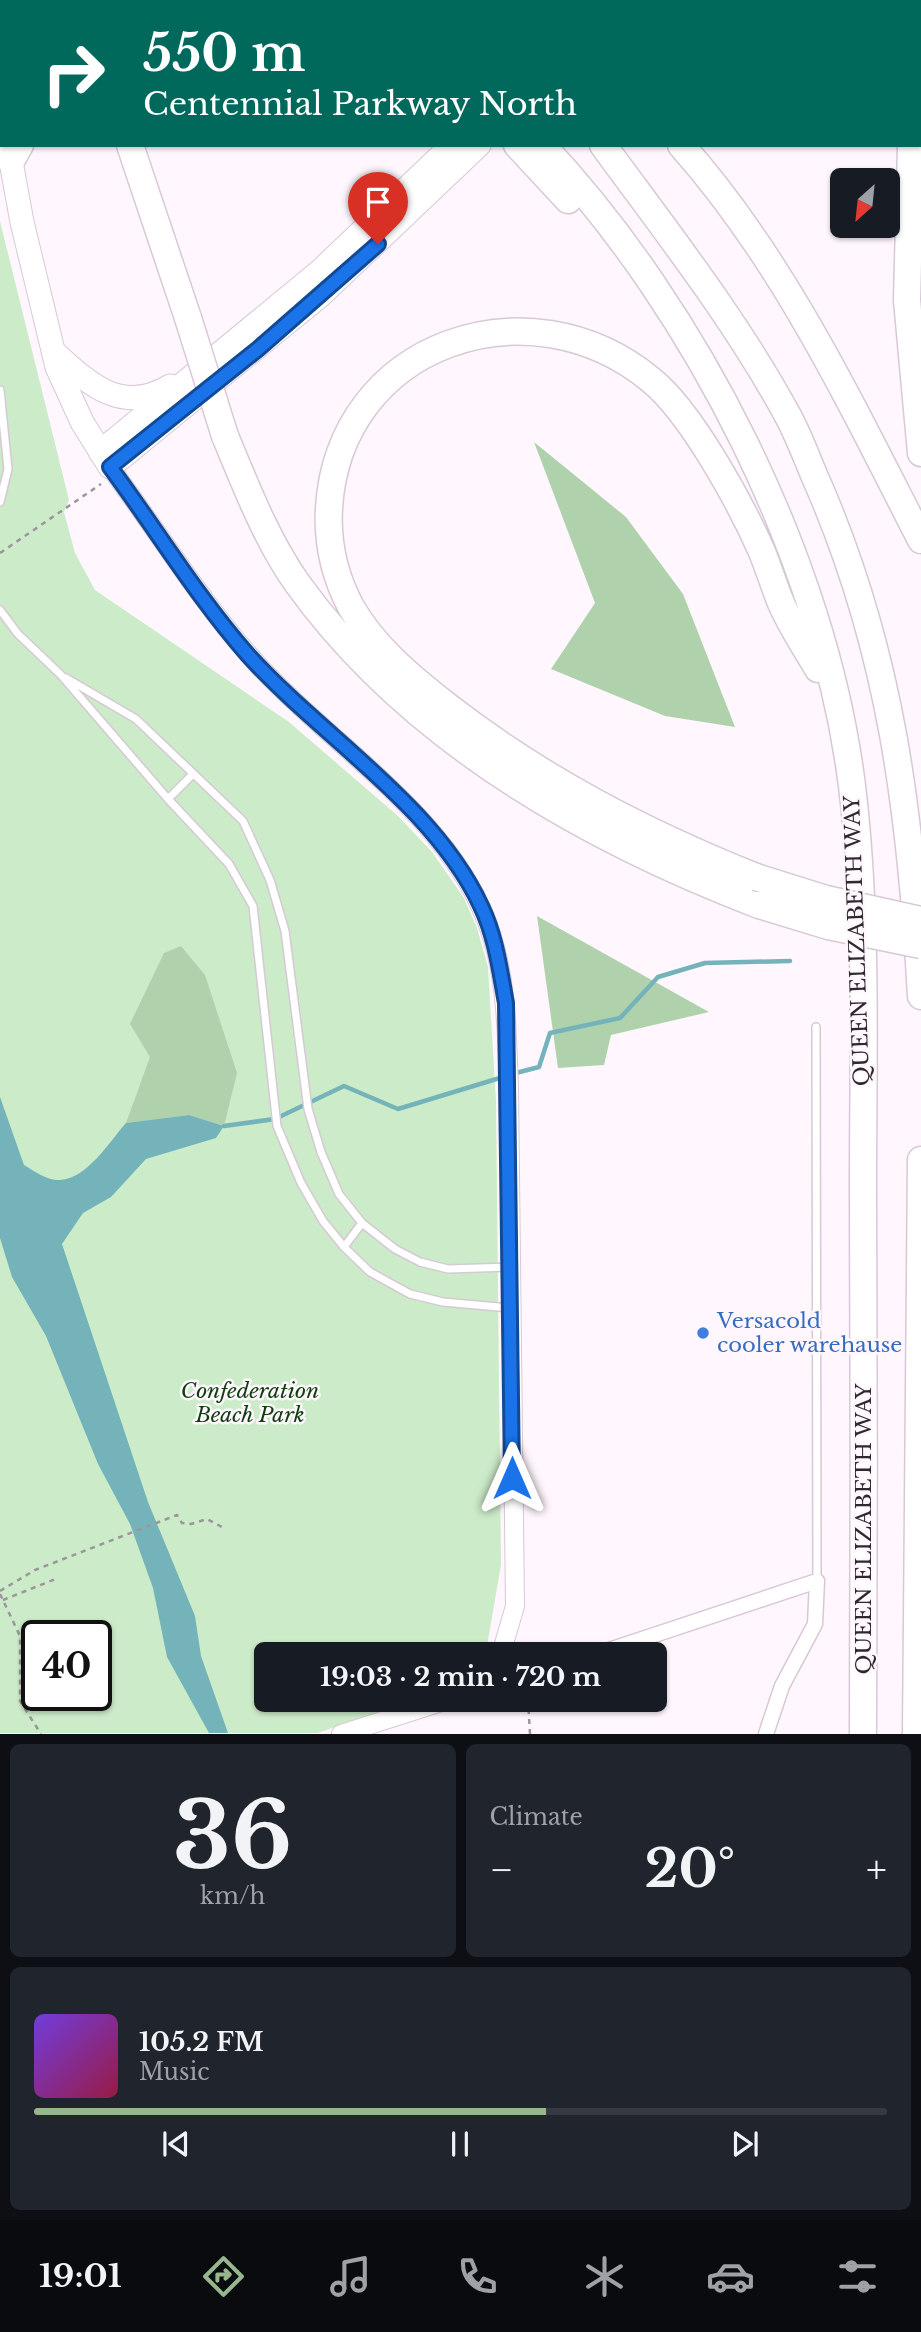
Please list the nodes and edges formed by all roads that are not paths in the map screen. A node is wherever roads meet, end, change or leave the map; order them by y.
1 (131, 147) edge
2 (450, 147) edge
3 (477, 147) edge
4 (519, 147) edge
5 (544, 147) edge
6 (604, 147) edge
7 (683, 147) edge
8 (911, 147) edge
9 (13, 150) edge
10 (400, 210) junction
11 (605, 216) junction
12 (52, 351) junction
13 (189, 379) junction
14 (0, 390) edge
15 (921, 453) edge
16 (104, 468) junction
17 (0, 502) edge
18 (921, 540) edge
19 (0, 610) edge
20 (61, 676) junction
21 (835, 700) junction
22 (193, 774) junction
23 (168, 799) junction
24 (921, 920) edge
25 (921, 945) edge
26 (921, 996) edge
27 (816, 1027) dead end
28 (921, 1160) edge
29 (362, 1223) junction
30 (344, 1247) junction
31 (511, 1267) junction
32 (511, 1308) junction
33 (817, 1581) junction
34 (504, 1642) edge
35 (633, 1642) edge
36 (411, 1712) edge
37 (341, 1734) edge
38 (766, 1734) edge
39 (863, 1734) edge
40 (916, 1734) edge

1 - 25 highway, bridge
2 - 10 main road
3 - 10 main road
4 - 11 highway
5 - 11 highway, QUEEN ELIZABETH WAY
6 - 26 highway
7 - 18 highway
8 - 15 highway
9 - 12 main road
10 - 13 main road
10 - 16 main road
11 - 21 highway, QUEEN ELIZABETH WAY
12 - 13 main road
12 - 16 main road
13 - 16 main road
14 - 17 lane
16 - 31 street
19 - 20 lane
20 - 22 lane
20 - 23 lane
21 - 24 highway, bridge
21 - 39 highway, QUEEN ELIZABETH WAY
22 - 23 lane
22 - 29 lane
23 - 30 lane
27 - 33 lane
28 - 40 highway
29 - 30 lane
29 - 31 lane
30 - 32 lane
31 - 32 street
32 - 34 street
33 - 35 street
33 - 38 street
36 - 37 street

